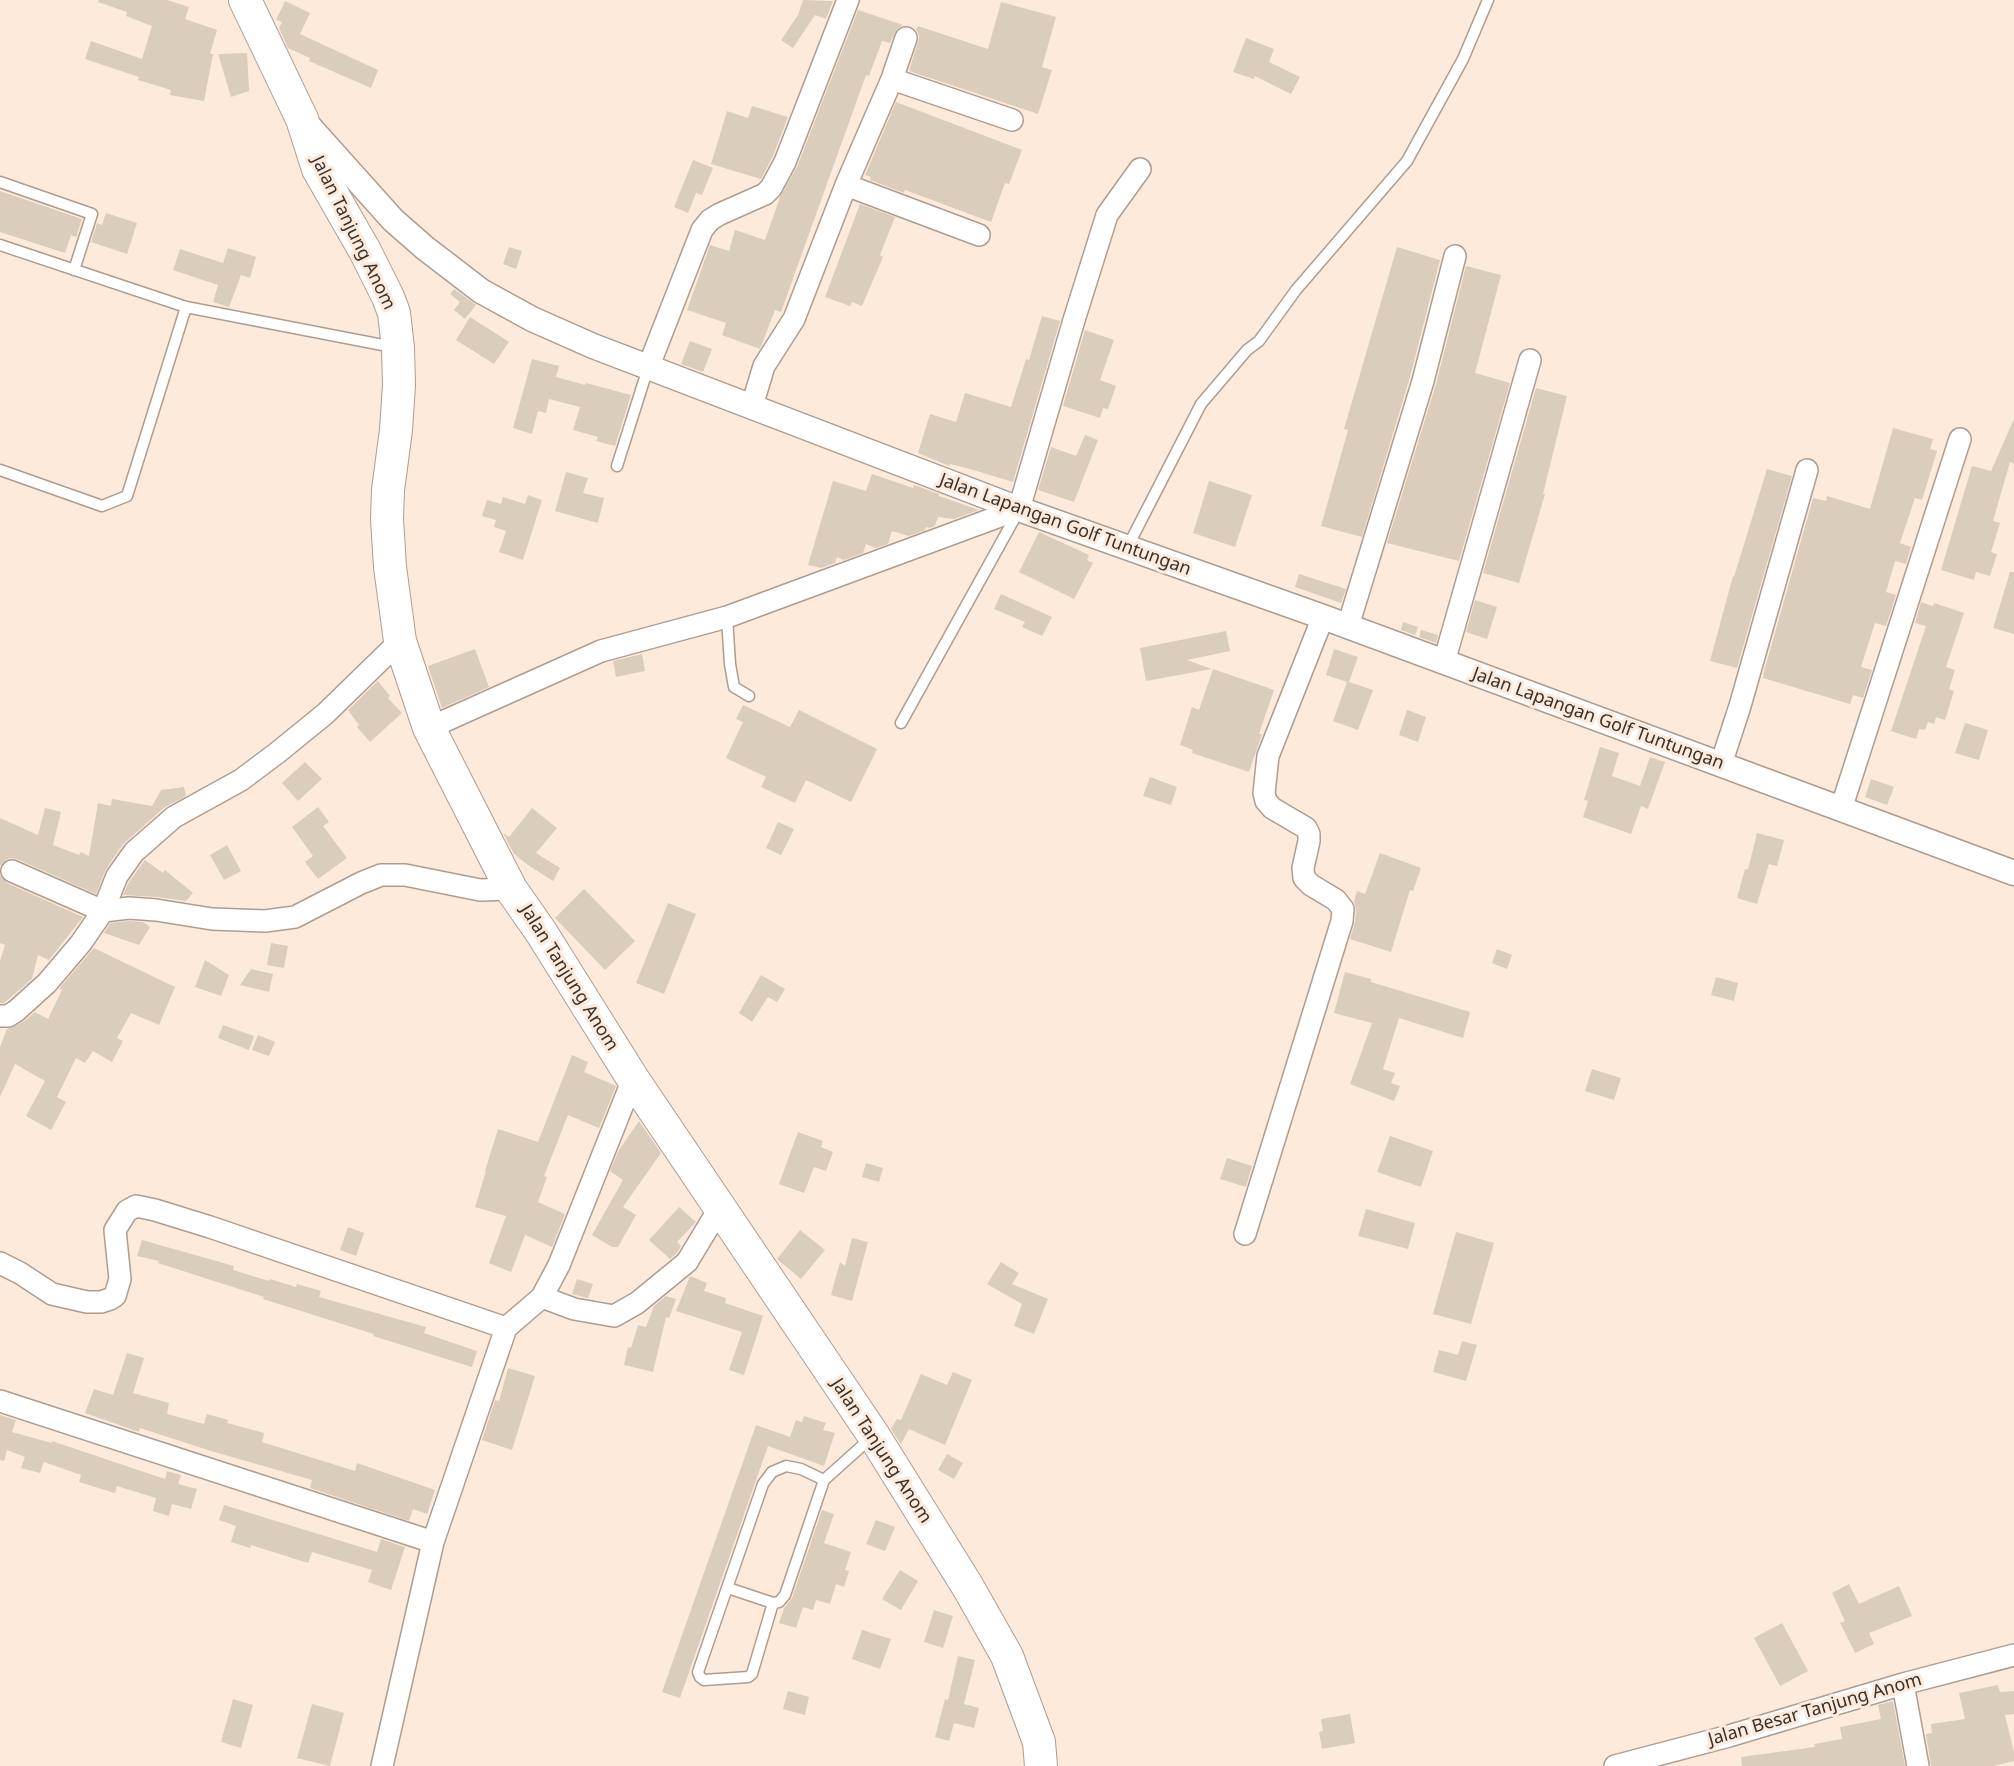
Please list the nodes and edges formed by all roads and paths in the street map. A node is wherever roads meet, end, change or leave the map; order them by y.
1 (245, 0) edge
2 (848, 0) edge
3 (1488, 0) edge
4 (906, 38) dead end
5 (892, 79) junction
6 (302, 119) junction
7 (1013, 120) dead end
8 (1140, 169) dead end
9 (0, 183) edge
10 (846, 185) junction
11 (979, 235) dead end
12 (0, 245) edge
13 (1455, 256) dead end
14 (75, 270) junction
15 (186, 307) junction
16 (398, 348) junction
17 (1530, 360) dead end
18 (648, 368) junction
19 (752, 406) junction
20 (1960, 439) dead end
21 (617, 466) dead end
22 (1807, 470) dead end
23 (0, 471) edge
24 (1020, 509) junction
25 (1127, 548) junction
26 (727, 617) junction
27 (1323, 617) junction
28 (1348, 626) junction
29 (401, 641) junction
30 (1444, 662) junction
31 (749, 696) dead end
32 (901, 723) dead end
33 (429, 728) junction
34 (1721, 764) junction
35 (1841, 809) junction
36 (12, 871) dead end
37 (2014, 873) edge
38 (511, 889) junction
39 (103, 911) junction
40 (0, 1016) edge
41 (633, 1079) junction
42 (719, 1209) junction
43 (1245, 1234) dead end
44 (0, 1264) edge
45 (542, 1297) junction
46 (506, 1328) junction
47 (0, 1401) edge
48 (874, 1436) junction
49 (824, 1480) junction
50 (433, 1542) junction
51 (728, 1588) junction
52 (773, 1603) junction
53 (2014, 1655) edge
54 (1903, 1685) junction
55 (382, 1766) edge
56 (1041, 1766) edge
57 (1615, 1766) edge
58 (1918, 1766) edge

1 - 6 main road, Jalan Lapangan Golf Tuntungan
2 - 18 street
3 - 25 lane
4 - 5 street
5 - 7 street
5 - 10 street
6 - 16 main road, Jalan Tanjung Anom
6 - 18 street, Jalan Lapangan Golf Tuntungan
8 - 24 street
9 - 14 lane
10 - 11 street
10 - 19 street
12 - 14 lane
13 - 28 street
14 - 15 lane
15 - 16 lane
15 - 23 lane
16 - 29 main road, Jalan Tanjung Anom
17 - 30 street
18 - 19 street, Jalan Lapangan Golf Tuntungan
18 - 21 lane
19 - 24 street, Jalan Lapangan Golf Tuntungan
20 - 35 street
22 - 34 street
24 - 25 street, Jalan Lapangan Golf Tuntungan
24 - 26 street
24 - 32 lane
25 - 27 street, Jalan Lapangan Golf Tuntungan
26 - 31 lane
26 - 33 street
27 - 28 street, Jalan Lapangan Golf Tuntungan
27 - 43 street
28 - 30 street, Jalan Lapangan Golf Tuntungan
29 - 33 main road, Jalan Tanjung Anom
29 - 39 street
30 - 34 street, Jalan Lapangan Golf Tuntungan
33 - 38 main road, Jalan Tanjung Anom
34 - 35 street, Jalan Lapangan Golf Tuntungan
35 - 37 street, Jalan Lapangan Golf Tuntungan
36 - 39 street
38 - 39 street
38 - 41 main road, Jalan Tanjung Anom
39 - 40 street
41 - 42 main road, Jalan Tanjung Anom
41 - 45 street
42 - 45 street
42 - 48 main road, Jalan Tanjung Anom
44 - 46 street
45 - 46 street
46 - 50 street
47 - 50 street
48 - 49 lane
48 - 56 main road, Jalan Tanjung Anom
49 - 51 lane
49 - 52 lane
50 - 55 street
51 - 52 lane
51 - 52 lane
53 - 54 street, Jalan Besar Tanjung Anom
54 - 57 street, Jalan Besar Tanjung Anom
54 - 58 street

